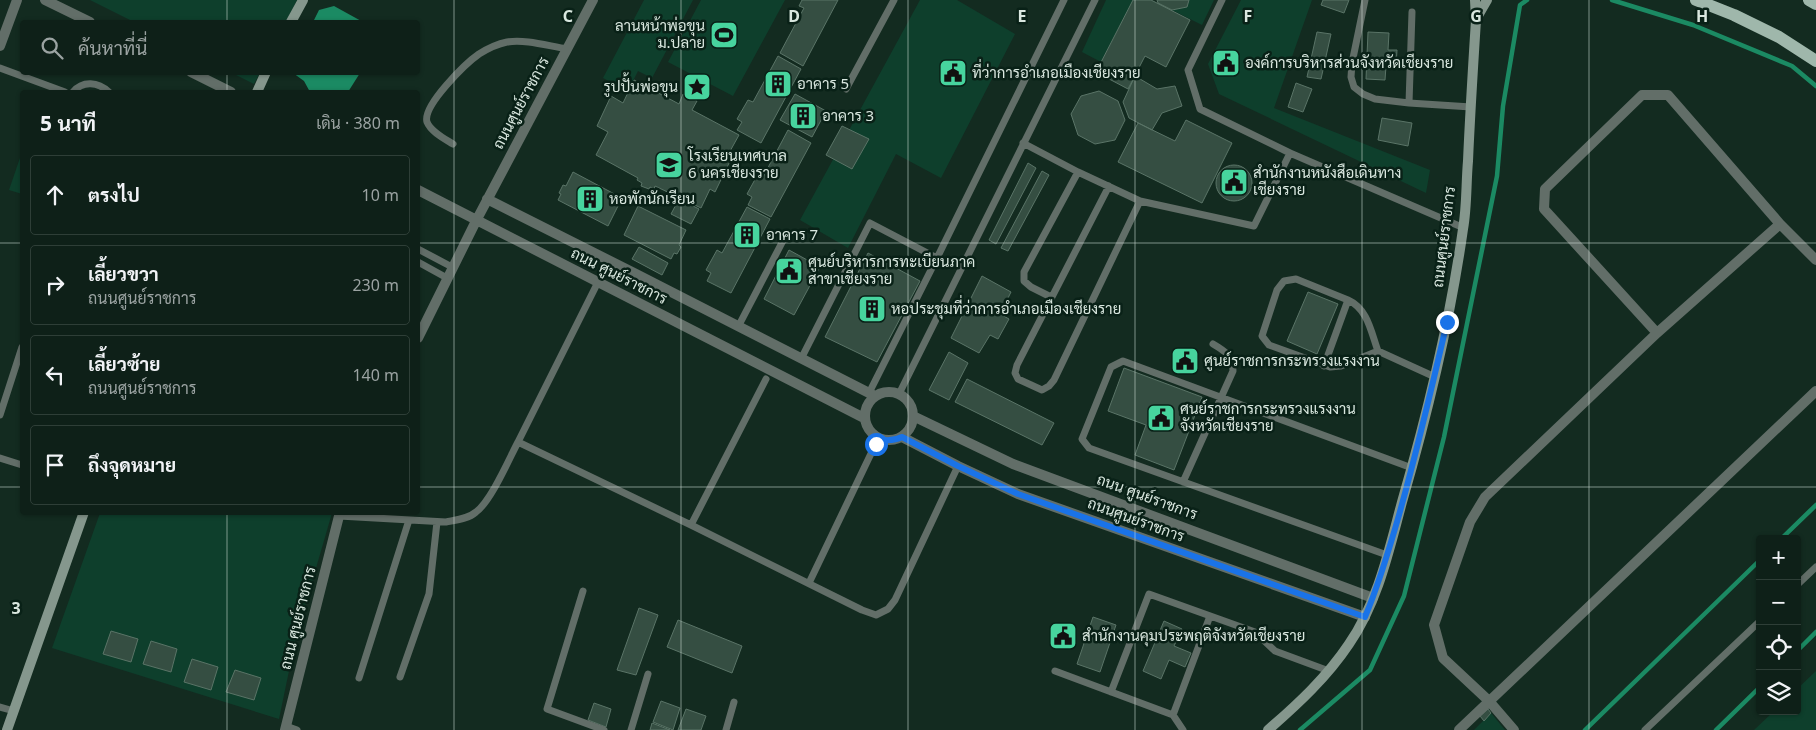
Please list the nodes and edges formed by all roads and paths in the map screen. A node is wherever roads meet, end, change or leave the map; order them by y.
1 (17, 0) edge
2 (45, 0) edge
3 (303, 0) edge
4 (594, 0) edge
5 (894, 0) edge
6 (1064, 0) edge
7 (1095, 0) edge
8 (1222, 0) edge
9 (1364, 0) edge
10 (1466, 0) edge
11 (1475, 0) edge
12 (1487, 0) edge
13 (1696, 0) edge
14 (1808, 0) edge
15 (1816, 4) edge
16 (1412, 12) dead end
17 (86, 20) edge
18 (292, 20) edge
19 (1476, 20) junction
20 (0, 46) edge
21 (568, 49) junction
22 (1816, 61) edge
23 (0, 68) edge
24 (197, 75) edge
25 (265, 75) edge
26 (846, 89) dead end
27 (60, 90) edge
28 (74, 90) edge
29 (107, 90) edge
30 (227, 90) edge
31 (258, 90) edge
32 (1409, 103) junction
33 (1471, 107) junction
34 (1023, 143) junction
35 (453, 144) dead end
36 (1290, 152) junction
37 (1078, 172) junction
38 (1109, 186) junction
39 (420, 191) edge
40 (487, 199) junction
41 (1140, 201) junction
42 (476, 221) junction
43 (1780, 224) junction
44 (1464, 228) junction
45 (787, 233) dead end
46 (420, 250) edge
47 (937, 258) junction
48 (1816, 260) edge
49 (420, 263) edge
50 (452, 267) junction
51 (447, 278) junction
52 (598, 282) junction
53 (1051, 297) junction
54 (1348, 300) junction
55 (738, 327) junction
56 (1657, 333) junction
57 (420, 334) edge
58 (1213, 344) dead end
59 (1378, 351) junction
60 (20, 354) edge
61 (801, 359) junction
62 (1324, 366) junction
63 (1435, 377) junction
64 (766, 379) dead end
65 (1816, 391) edge
66 (900, 394) junction
67 (872, 395) junction
68 (1221, 398) junction
69 (0, 415) edge
70 (914, 416) junction
71 (864, 418) junction
72 (902, 437) junction
73 (878, 439) junction
74 (518, 442) junction
75 (0, 458) edge
76 (20, 464) edge
77 (958, 466) junction
78 (1412, 468) junction
79 (1183, 482) junction
80 (83, 515) edge
81 (340, 515) edge
82 (352, 515) edge
83 (409, 520) junction
84 (438, 522) junction
85 (691, 525) junction
86 (1387, 555) junction
87 (1816, 567) edge
88 (1801, 581) edge
89 (809, 583) junction
90 (583, 591) dead end
91 (1373, 598) junction
92 (1210, 616) junction
93 (1365, 617) junction
94 (1756, 625) edge
95 (1055, 671) dead end
96 (1330, 671) junction
97 (648, 674) dead end
98 (400, 677) dead end
99 (359, 678) dead end
100 (1111, 692) junction
101 (1489, 701) junction
102 (734, 702) dead end
103 (0, 707) edge
104 (14, 711) junction
105 (1173, 715) junction
106 (286, 728) edge
107 (7, 730) edge
108 (297, 730) edge
109 (604, 730) edge
110 (631, 730) edge
111 (726, 730) edge
112 (1183, 730) edge
113 (1268, 730) edge
114 (1458, 730) edge
115 (1514, 730) edge
116 (1645, 730) edge

1 - 20 street
2 - 17 street
3 - 18 street
4 - 21 street, ถนนศูนย์ราชการ
5 - 26 lane
6 - 47 lane
7 - 34 lane
8 - 36 lane
9 - 32 lane
10 - 19 street
11 - 19 street, ถนนศูนย์ราชการ
12 - 19 street
13 - 22 main road
14 - 15 main road
16 - 32 lane
19 - 33 street, ถนนศูนย์ราชการ
21 - 35 lane
21 - 40 street, ถนนศูนย์ราชการ
23 - 27 lane
24 - 30 street
25 - 31 street
28 - 29 lane
32 - 33 lane
33 - 44 street, ถนนศูนย์ราชการ
34 - 37 lane
34 - 66 lane
36 - 41 lane
36 - 44 lane
37 - 38 lane
37 - 53 lane
38 - 41 lane
38 - 53 lane
39 - 42 street, ถนน ศูนย์ราชการ
40 - 42 street, ถนนศูนย์ราชการ
40 - 55 street, ถนน ศูนย์ราชการ
41 - 53 lane
42 - 50 street
42 - 52 street, ถนน ศูนย์ราชการ
43 - 48 street
43 - 56 street
43 - 56 street
44 - 63 street, ถนนศูนย์ราชการ
45 - 55 lane
46 - 50 lane
47 - 61 lane
47 - 67 lane
49 - 51 lane
50 - 51 street
51 - 57 street
52 - 71 street, ถนน ศูนย์ราชการ
52 - 74 lane
54 - 59 lane
54 - 62 lane
54 - 62 lane
55 - 61 street, ถนน ศูนย์ราชการ
56 - 101 street
58 - 68 lane
59 - 62 lane
59 - 63 lane
60 - 69 lane
61 - 67 street, ถนน ศูนย์ราชการ
63 - 78 street, ถนนศูนย์ราชการ
64 - 85 lane
65 - 101 street
66 - 67 street
66 - 70 street
67 - 71 street
68 - 78 lane
68 - 79 lane
68 - 79 lane
70 - 72 street
70 - 91 street, ถนน ศูนย์ราชการ
71 - 73 street
72 - 73 street
72 - 77 street, ถนนศูนย์ราชการ
73 - 89 lane
74 - 84 lane
74 - 85 lane
75 - 76 lane
77 - 89 lane
77 - 93 street, ถนนศูนย์ราชการ
78 - 86 street, ถนนศูนย์ราชการ
79 - 86 lane
80 - 104 street
81 - 106 street, ถนน ศูนย์ราชการ
82 - 83 lane
83 - 84 lane
83 - 99 lane
84 - 98 lane
85 - 89 lane
86 - 91 street, ถนนศูนย์ราชการ
87 - 88 lane
90 - 109 lane
91 - 93 street, ถนนศูนย์ราชการ
92 - 96 lane
92 - 100 lane
92 - 105 lane
93 - 96 street, ถนนศูนย์ราชการ
94 - 116 lane
95 - 100 lane
96 - 113 street, ถนนศูนย์ราชการ
97 - 110 lane
100 - 105 lane
101 - 114 street
101 - 115 street
102 - 111 lane
103 - 104 lane
104 - 107 street
105 - 112 lane
106 - 108 lane

